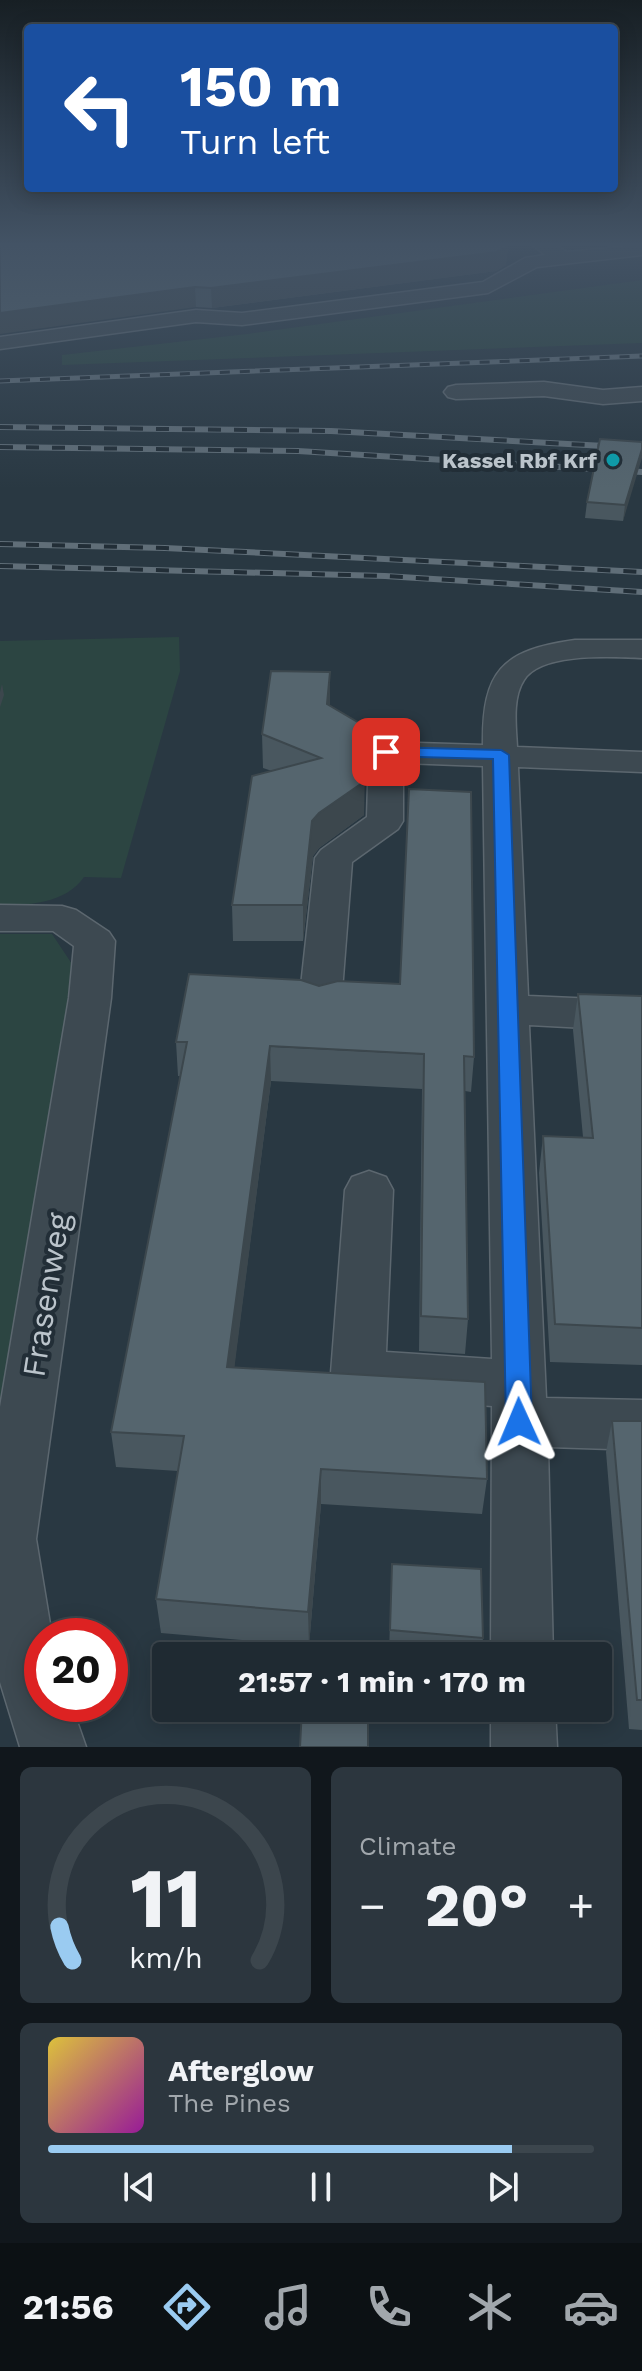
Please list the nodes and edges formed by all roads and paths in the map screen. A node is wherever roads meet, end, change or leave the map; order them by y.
1 (120, 327) edge
2 (0, 343) edge
3 (456, 392) dead end
4 (642, 394) edge
5 (642, 649) edge
6 (501, 755) junction
7 (642, 762) edge
8 (0, 918) edge
9 (320, 1004) edge
10 (508, 1010) junction
11 (642, 1016) edge
12 (369, 1190) dead end
13 (519, 1403) junction
14 (642, 1425) edge
15 (522, 1642) edge
16 (523, 1722) edge
17 (53, 1747) edge
18 (524, 1747) edge

1 - 2 street
3 - 4 street
5 - 6 street
6 - 7 street
6 - 9 street
6 - 10 street
8 - 17 street, Frasenweg
10 - 11 street
10 - 13 street
12 - 13 street
13 - 14 street
13 - 15 street
16 - 18 street

